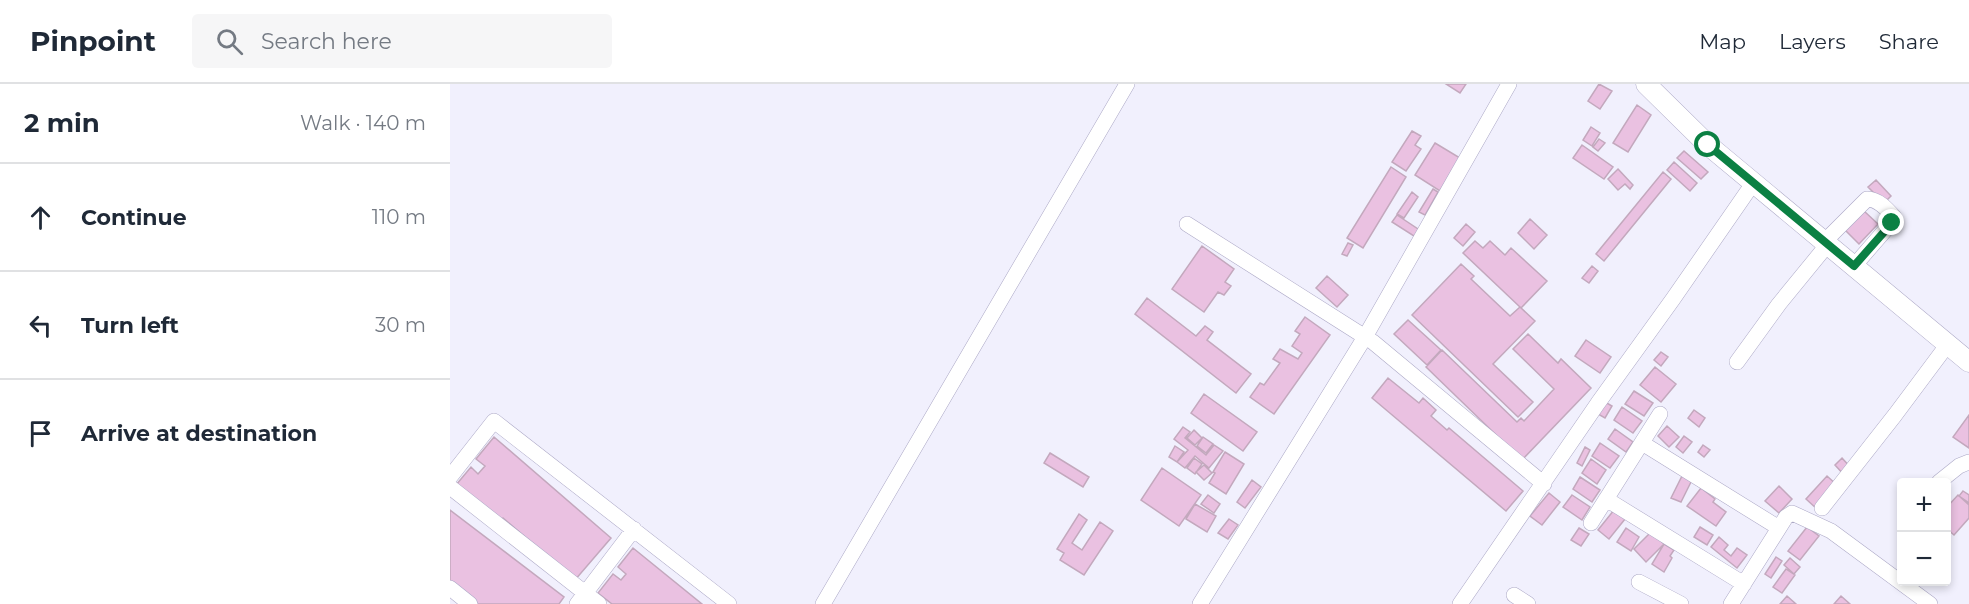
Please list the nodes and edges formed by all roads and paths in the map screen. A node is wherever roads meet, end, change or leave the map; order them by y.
1 (1127, 84) edge
2 (1509, 84) edge
3 (1646, 84) edge
4 (1754, 182) junction
5 (1187, 224) dead end
6 (1826, 243) junction
7 (1854, 266) junction
8 (1365, 337) junction
9 (1948, 344) junction
10 (1737, 362) dead end
11 (1969, 362) edge
12 (1660, 414) dead end
13 (1642, 443) junction
14 (1969, 462) edge
15 (450, 477) edge
16 (1945, 478) edge
17 (1544, 484) junction
18 (450, 487) edge
19 (1606, 499) junction
20 (1822, 508) dead end
21 (1591, 523) dead end
22 (1779, 528) junction
23 (634, 530) junction
24 (1639, 582) dead end
25 (1744, 584) junction
26 (450, 588) edge
27 (1514, 595) dead end
28 (581, 599) edge
29 (470, 604) edge
30 (599, 604) edge
31 (729, 604) edge
32 (823, 604) edge
33 (1200, 604) edge
34 (1460, 604) edge
35 (1528, 604) edge
36 (1681, 604) edge
37 (1731, 604) edge
38 (1930, 604) edge

1 - 32 street
2 - 8 street
3 - 4 main road
4 - 6 main road
4 - 17 street
5 - 8 street
6 - 7 main road
6 - 7 street
6 - 10 street
7 - 9 main road
8 - 17 street
8 - 33 street
9 - 11 main road
9 - 20 street
12 - 13 street
13 - 19 street
13 - 22 street
14 - 16 street
15 - 23 street
17 - 34 street
18 - 28 street
19 - 21 street
19 - 25 street
22 - 25 street
22 - 38 street
23 - 28 street
23 - 31 street
24 - 36 street
25 - 37 street
26 - 29 street
27 - 35 street
28 - 30 street

